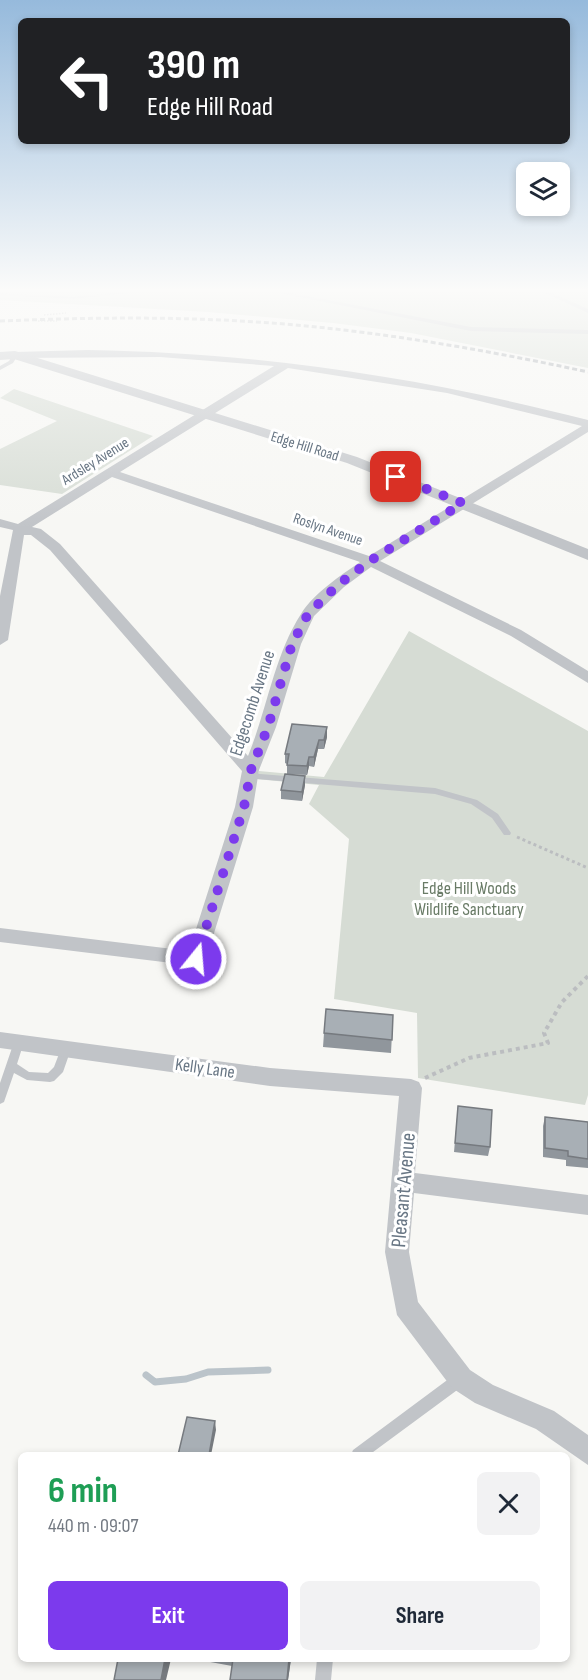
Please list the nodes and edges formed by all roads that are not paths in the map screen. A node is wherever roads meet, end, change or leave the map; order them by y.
1 (55, 370) edge
2 (275, 370) edge
3 (332, 370) edge
4 (200, 415) junction
5 (585, 430) edge
6 (109, 472) junction
7 (463, 503) junction
8 (0, 523) edge
9 (22, 526) junction
10 (588, 555) edge
11 (370, 561) junction
12 (0, 640) edge
13 (588, 678) edge
14 (250, 773) junction
15 (507, 833) road end
16 (0, 935) edge
17 (9, 1041) edge
18 (66, 1048) junction
19 (12, 1066) junction
20 (411, 1088) joint
21 (0, 1099) edge
22 (403, 1182) junction
23 (588, 1205) edge
24 (460, 1379) junction
25 (588, 1451) edge
26 (362, 1452) edge
27 (325, 1662) edge
28 (323, 1680) edge

1 - 4 street, Edge Hill Road
2 - 4 street, Ardsley Avenue
3 - 5 street
4 - 6 street, Ardsley Avenue
4 - 7 street, Edge Hill Road
5 - 7 street, Edgecomb Avenue
6 - 9 street, Ardsley Avenue
6 - 11 street, Roslyn Avenue
7 - 10 street, Edge Hill Road
7 - 11 street, Edgecomb Avenue
8 - 9 street
9 - 12 street
9 - 14 street
11 - 13 street, Roslyn Avenue
11 - 14 street, Edgecomb Avenue
14 - 15 lane
14 - 16 street, Edgecomb Avenue
17 - 18 street, Kelly Lane
17 - 19 lane
18 - 19 lane
18 - 20 street, Kelly Lane
19 - 21 lane
20 - 22 street, Pleasant Avenue
22 - 23 street
22 - 24 street, Pleasant Avenue
24 - 25 street, Pleasant Avenue
24 - 26 lane
27 - 28 lane

